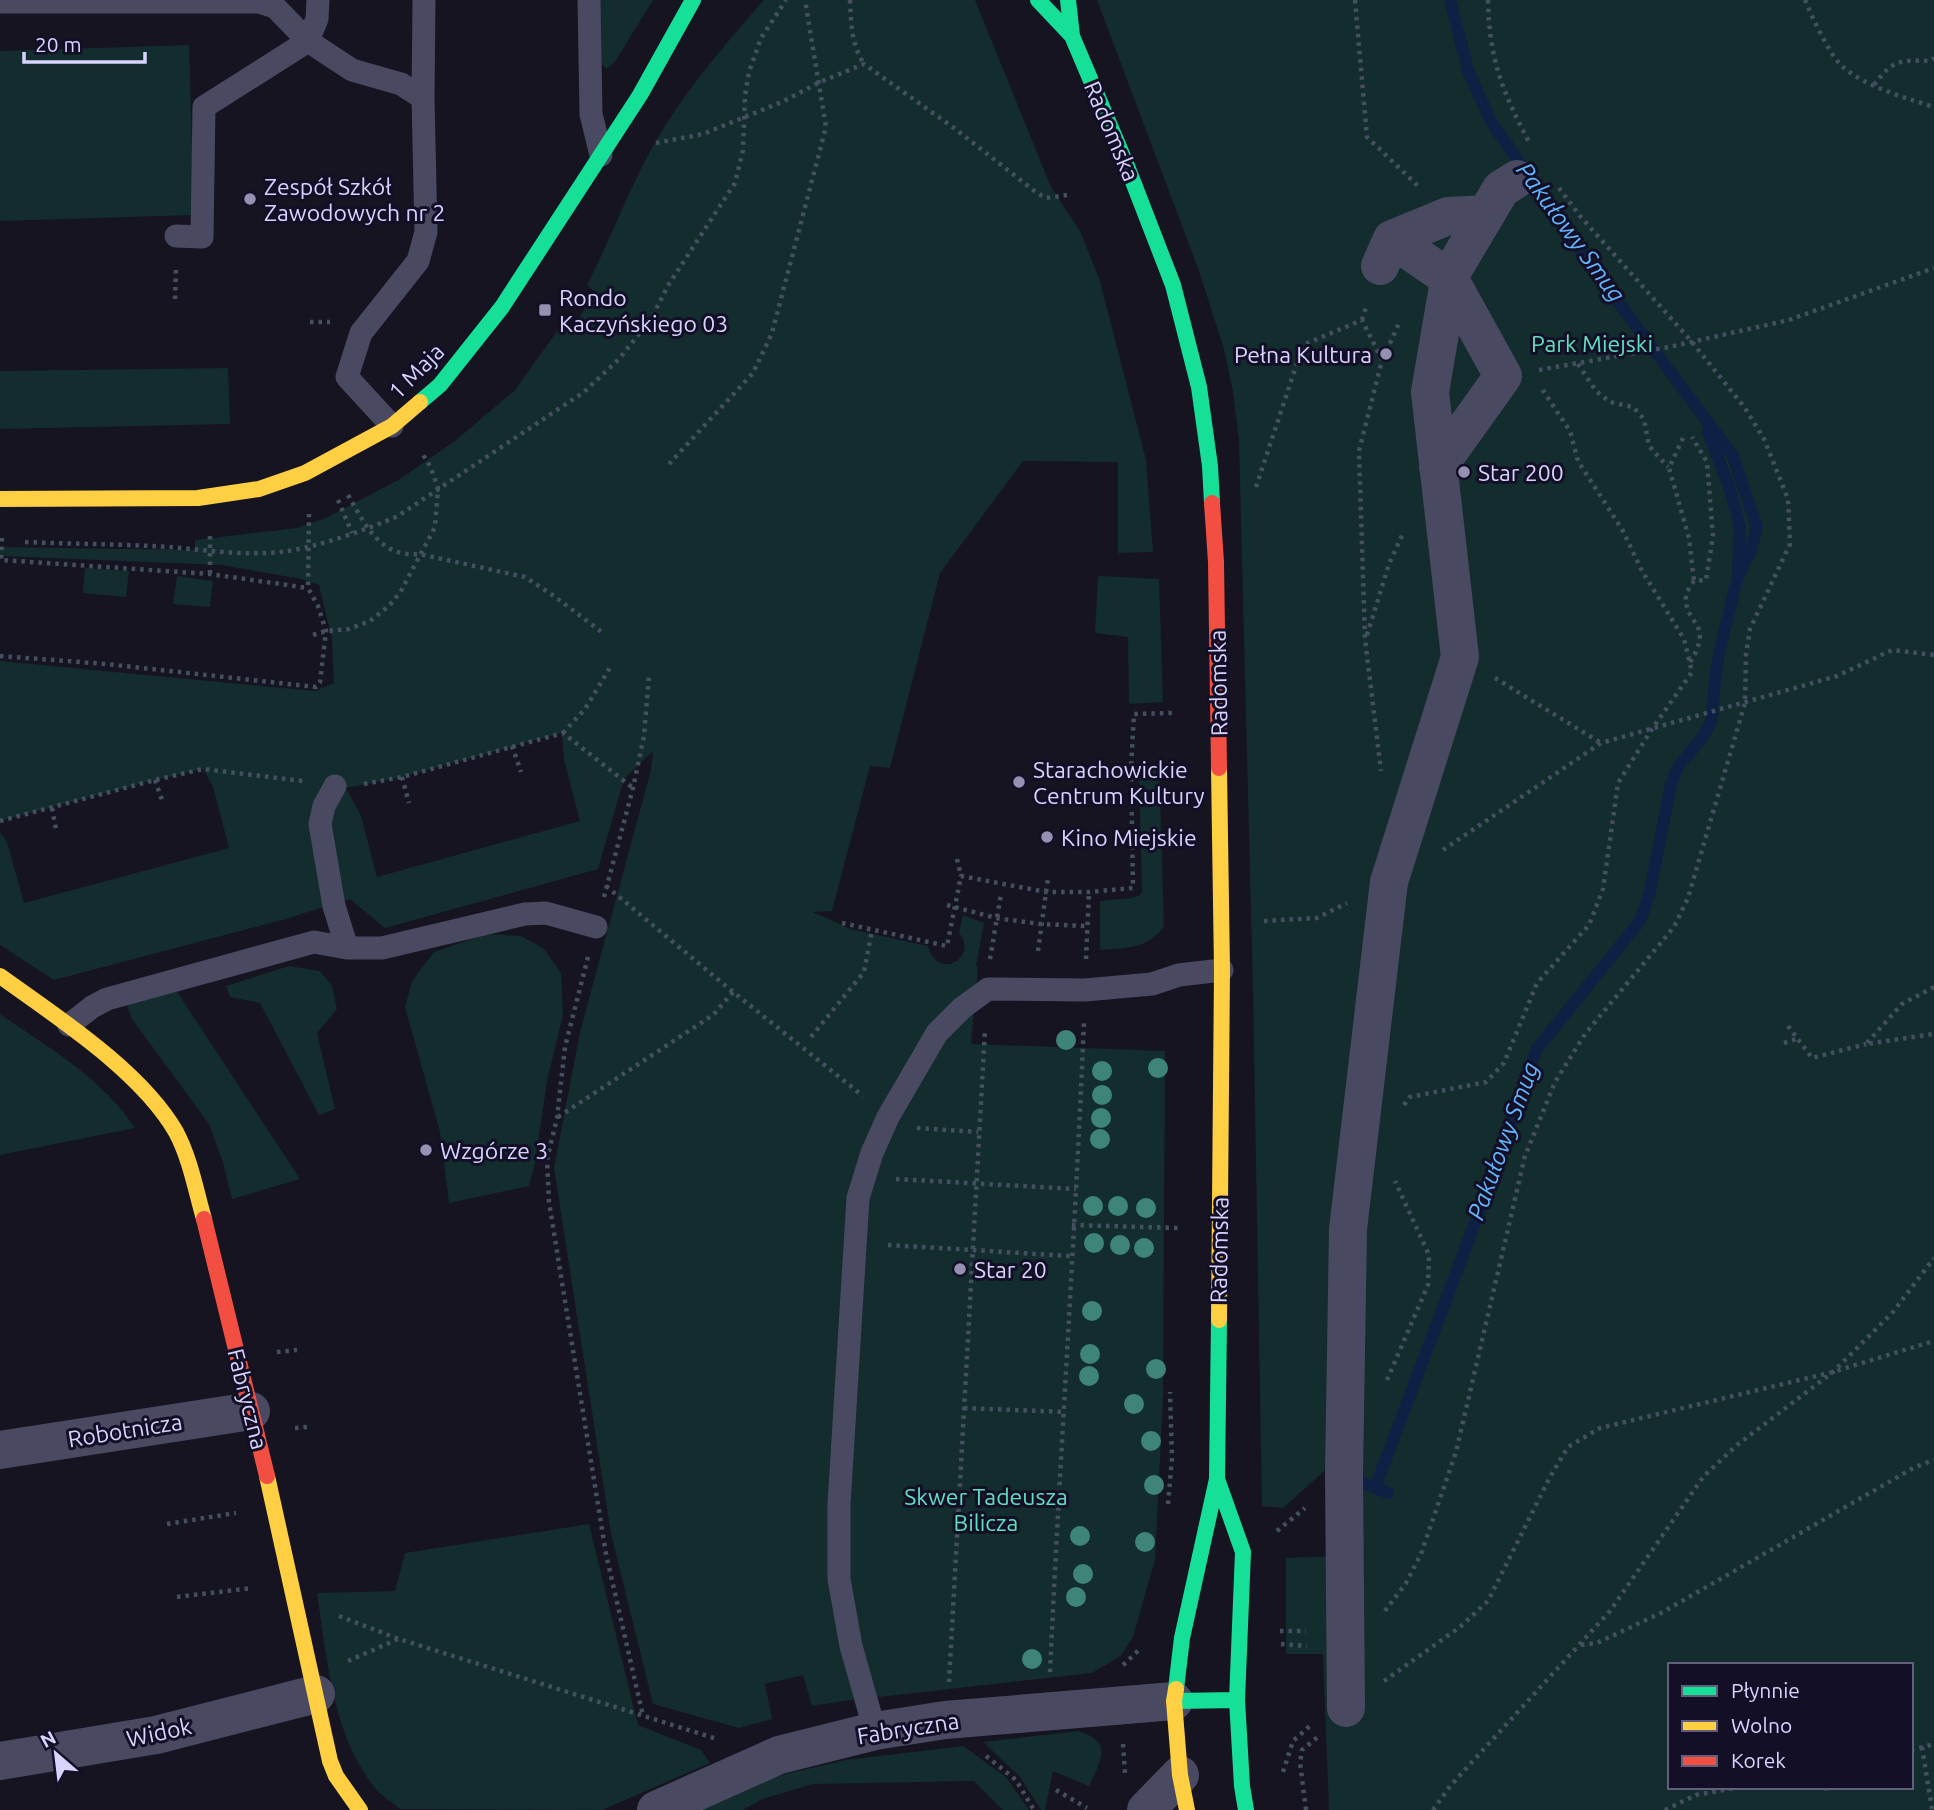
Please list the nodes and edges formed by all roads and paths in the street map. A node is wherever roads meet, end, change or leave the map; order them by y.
1 (318, 0) edge
2 (424, 0) edge
3 (589, 0) edge
4 (805, 0) edge
5 (850, 0) edge
6 (1038, 0) edge
7 (1068, 0) edge
8 (1355, 0) edge
9 (1488, 0) edge
10 (1805, 0) edge
11 (0, 2) edge
12 (694, 2) edge
13 (1072, 36) junction
14 (308, 41) junction
15 (1934, 58) edge
16 (864, 64) junction
17 (820, 82) junction
18 (1874, 85) junction
19 (423, 98) junction
20 (1934, 107) edge
21 (652, 144) dead end
22 (601, 155) junction
23 (1534, 169) junction
24 (1067, 195) dead end
25 (1486, 215) junction
26 (1448, 216) junction
27 (176, 236) dead end
28 (1934, 268) edge
29 (1450, 278) junction
30 (310, 322) dead end
31 (338, 322) dead end
32 (1692, 342) junction
33 (1578, 364) junction
34 (1516, 374) junction
35 (393, 426) junction
36 (1692, 437) dead end
37 (1683, 438) dead end
38 (421, 453) dead end
39 (669, 464) dead end
40 (1438, 467) junction
41 (1669, 467) junction
42 (1256, 487) dead end
43 (348, 495) dead end
44 (0, 499) edge
45 (338, 500) dead end
46 (309, 514) dead end
47 (1407, 523) dead end
48 (2, 533) dead end
49 (210, 533) dead end
50 (352, 533) dead end
51 (419, 554) junction
52 (210, 574) junction
53 (1694, 581) junction
54 (308, 588) junction
55 (326, 631) junction
56 (603, 633) dead end
57 (313, 635) dead end
58 (1365, 639) junction
59 (1934, 655) edge
60 (0, 656) edge
61 (1460, 657) junction
62 (1690, 663) junction
63 (611, 666) dead end
64 (649, 676) dead end
65 (1745, 704) junction
66 (1173, 713) dead end
67 (1652, 729) junction
68 (563, 733) dead end
69 (1601, 743) junction
70 (512, 746) dead end
71 (520, 772) dead end
72 (1381, 772) dead end
73 (401, 777) dead end
74 (624, 779) dead end
75 (155, 780) dead end
76 (335, 786) dead end
77 (633, 788) junction
78 (162, 800) dead end
79 (409, 803) dead end
80 (52, 808) dead end
81 (56, 829) dead end
82 (957, 859) dead end
83 (961, 876) junction
84 (1048, 878) dead end
85 (1390, 882) junction
86 (607, 886) junction
87 (1046, 892) junction
88 (1089, 892) junction
89 (1001, 894) dead end
90 (947, 905) dead end
91 (954, 907) junction
92 (996, 918) junction
93 (1264, 920) dead end
94 (842, 923) dead end
95 (1040, 924) junction
96 (1087, 926) junction
97 (596, 928) junction
98 (872, 930) junction
99 (991, 945) dead end
100 (347, 948) junction
101 (1038, 951) dead end
102 (1087, 954) dead end
103 (1222, 970) junction
104 (0, 976) edge
105 (1934, 987) edge
106 (733, 992) junction
107 (69, 1025) junction
108 (1788, 1026) dead end
109 (1934, 1034) edge
110 (811, 1037) dead end
111 (1797, 1039) junction
112 (1784, 1043) dead end
113 (1866, 1044) junction
114 (984, 1047) dead end
115 (1082, 1054) dead end
116 (869, 1102) dead end
117 (1399, 1110) dead end
118 (557, 1118) junction
119 (864, 1178) junction
120 (1393, 1178) dead end
121 (976, 1183) junction
122 (1076, 1189) junction
123 (1072, 1225) junction
124 (1180, 1228) dead end
125 (856, 1244) junction
126 (972, 1249) junction
127 (1072, 1256) junction
128 (1934, 1258) edge
129 (1934, 1341) edge
130 (1833, 1372) junction
131 (1384, 1388) dead end
132 (1170, 1392) dead end
133 (964, 1408) junction
134 (251, 1411) junction
135 (1065, 1412) junction
136 (0, 1450) edge
137 (1934, 1460) edge
138 (1217, 1479) junction
139 (274, 1507) junction
140 (1167, 1513) dead end
141 (167, 1524) dead end
142 (294, 1591) junction
143 (177, 1597) dead end
144 (1460, 1627) dead end
145 (399, 1639) junction
146 (1272, 1643) dead end
147 (1145, 1644) dead end
148 (1580, 1645) junction
149 (1346, 1650) junction
150 (1115, 1672) dead end
151 (1049, 1679) dead end
152 (314, 1686) junction
153 (949, 1689) dead end
154 (1237, 1700) junction
155 (1174, 1701) junction
156 (1346, 1707) joint
157 (643, 1716) junction
158 (875, 1731) junction
159 (1121, 1732) dead end
160 (720, 1740) dead end
161 (1934, 1744) edge
162 (1922, 1747) junction
163 (1913, 1749) edge
164 (987, 1757) dead end
165 (0, 1761) edge
166 (1730, 1789) edge
167 (1056, 1790) dead end
168 (1183, 1793) edge
169 (1134, 1796) edge
170 (1087, 1808) dead end
171 (1932, 1809) edge
172 (360, 1810) edge
173 (656, 1810) edge
174 (1034, 1810) edge
175 (1246, 1810) edge
176 (1306, 1810) edge
177 (1433, 1810) edge
178 (1665, 1810) edge

1 - 14 lane
2 - 19 lane
3 - 22 lane
4 - 17 path
5 - 16 path
6 - 13 street, Radomska
7 - 13 street, Radomska
8 - 26 path
9 - 23 path
10 - 18 path
11 - 14 lane
12 - 22 street, 1 Maja
13 - 103 street, Radomska
14 - 19 lane
14 - 27 lane
15 - 18 path
16 - 17 path
16 - 24 path
17 - 21 path
17 - 39 path
18 - 20 path
19 - 35 lane
22 - 35 street, 1 Maja
23 - 25 street
23 - 32 path
25 - 26 street
25 - 29 street
26 - 29 street
28 - 32 path
29 - 34 street
29 - 40 street
30 - 31 path
32 - 33 path
32 - 65 path
33 - 34 path
33 - 41 path
34 - 40 street
34 - 62 path
35 - 44 street, 1 Maja
36 - 53 path
37 - 41 path
38 - 51 path
40 - 61 street
41 - 53 path
42 - 58 path
43 - 51 path
45 - 50 path
46 - 54 path
47 - 58 path
48 - 52 path
49 - 52 path
51 - 55 path
51 - 56 path
52 - 54 path
53 - 62 path
54 - 55 path
55 - 57 path
55 - 60 path
58 - 72 path
59 - 65 path
61 - 69 path
61 - 85 street
62 - 67 path
63 - 68 path
64 - 77 path
65 - 67 path
65 - 149 path
66 - 88 path
67 - 69 path
67 - 117 path
69 - 85 path
70 - 71 path
73 - 79 path
74 - 77 path
75 - 78 path
76 - 100 lane
77 - 86 path
80 - 81 path
82 - 83 path
83 - 87 path
83 - 91 path
84 - 87 path
85 - 93 path
85 - 149 street
86 - 97 path
86 - 106 path
87 - 88 path
87 - 95 path
88 - 96 path
89 - 92 path
90 - 91 path
91 - 92 path
91 - 98 path
92 - 95 path
92 - 99 path
94 - 98 path
95 - 96 path
95 - 101 path
96 - 102 path
97 - 100 lane
97 - 118 path
98 - 110 path
100 - 107 lane
103 - 119 lane
103 - 138 street, Radomska
104 - 107 street, Fabryczna
105 - 113 path
106 - 116 path
106 - 118 path
107 - 134 street, Fabryczna
108 - 111 path
109 - 113 path
111 - 112 path
111 - 113 path
114 - 121 path
115 - 122 path
118 - 157 path
119 - 121 path
119 - 125 lane
120 - 131 path
121 - 122 path
121 - 126 path
122 - 123 path
123 - 124 path
123 - 127 path
125 - 126 path
125 - 158 lane
126 - 127 path
126 - 133 path
127 - 135 path
128 - 130 path
129 - 130 path
130 - 144 path
130 - 148 path
132 - 140 path
133 - 135 path
133 - 153 path
134 - 136 street, Robotnicza
134 - 139 street, Fabryczna
135 - 151 path
137 - 148 path
138 - 154 street, Radomska
138 - 155 street, Radomska
139 - 141 path
139 - 142 street, Fabryczna
142 - 143 path
142 - 145 path
142 - 152 street, Fabryczna
145 - 152 path
145 - 157 path
146 - 149 path
147 - 150 path
148 - 177 path
149 - 156 street
152 - 165 street, Widok
152 - 172 street, Fabryczna
154 - 155 street
154 - 175 street, Radomska
155 - 158 street, Fabryczna
155 - 168 street, Radomska
156 - 176 path
157 - 160 path
158 - 173 street, Fabryczna
159 - 169 path
161 - 162 path
162 - 163 path
162 - 171 path
164 - 174 path
166 - 178 path
167 - 170 path
168 - 169 street, Radomska

